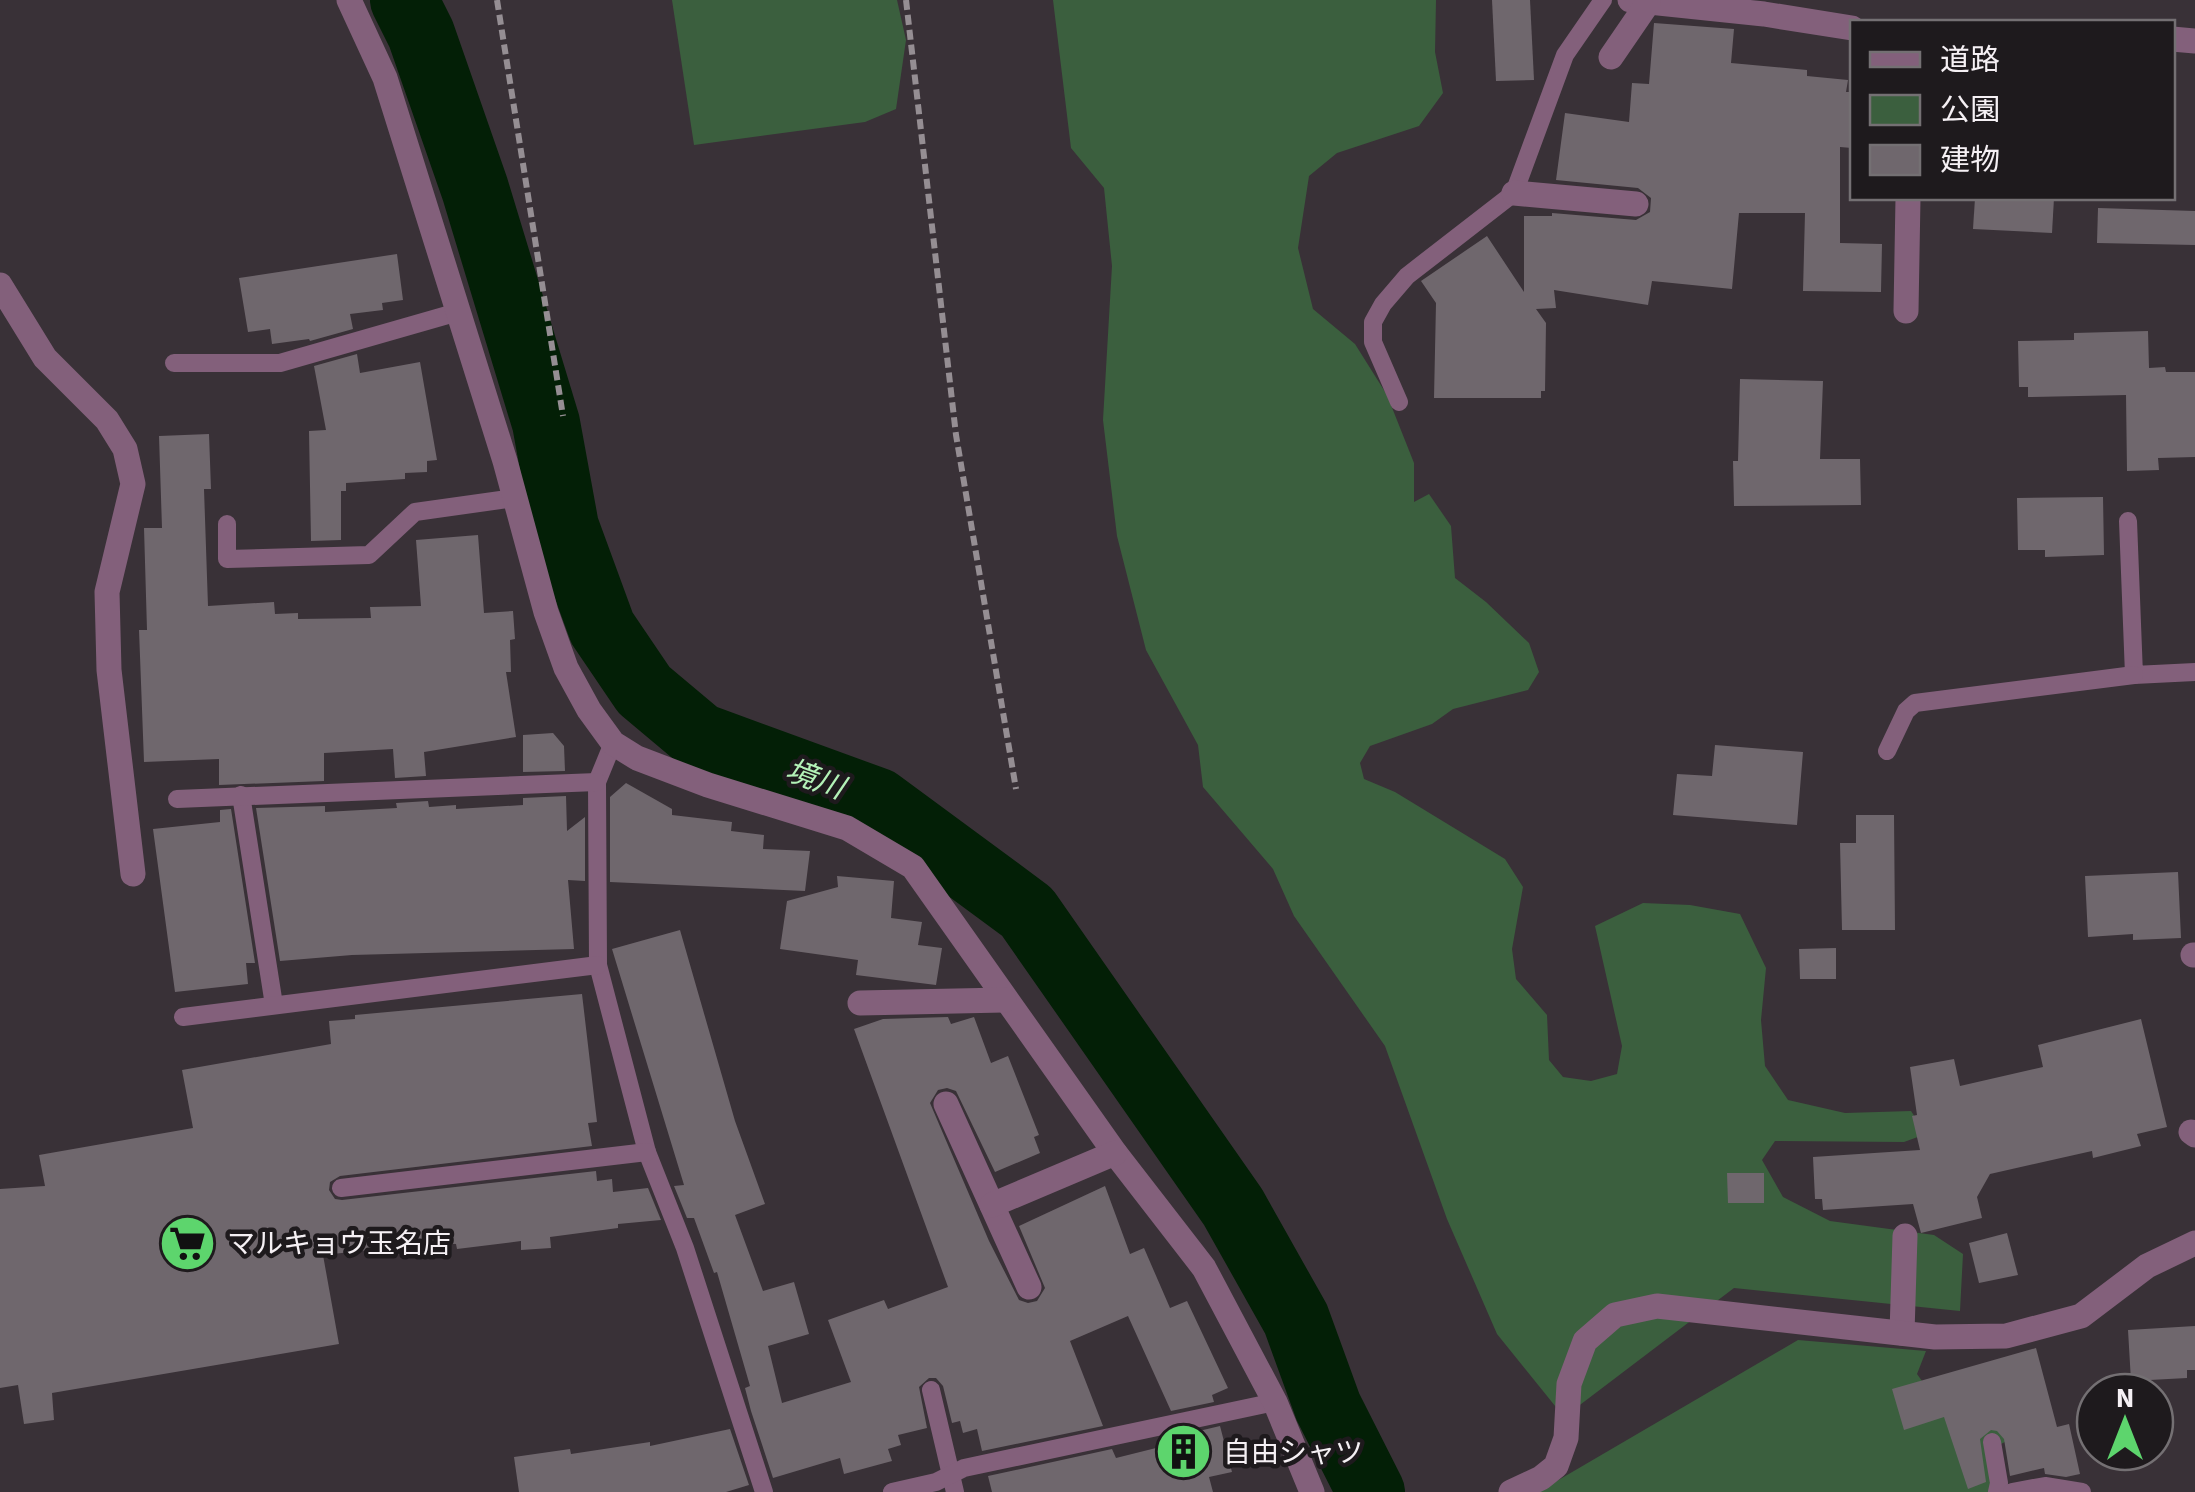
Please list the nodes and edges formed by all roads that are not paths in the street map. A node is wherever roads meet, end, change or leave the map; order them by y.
1 (349, 0) edge
2 (1603, 0) edge
3 (1639, 1) edge
4 (1850, 28) edge
5 (1611, 57) dead end
6 (1514, 193) junction
7 (1908, 200) edge
8 (1636, 204) dead end
9 (0, 285) edge
10 (1906, 311) dead end
11 (458, 312) junction
12 (174, 363) dead end
13 (1399, 402) dead end
14 (515, 498) junction
15 (2128, 521) dead end
16 (227, 524) dead end
17 (2195, 672) edge
18 (2134, 676) junction
19 (613, 743) junction
20 (1887, 751) dead end
21 (597, 782) junction
22 (241, 795) junction
23 (177, 799) dead end
24 (132, 874) dead end
25 (598, 964) junction
26 (1004, 1000) junction
27 (860, 1003) dead end
28 (274, 1005) junction
29 (183, 1017) dead end
30 (946, 1104) dead end
31 (648, 1152) junction
32 (1115, 1153) junction
33 (342, 1188) dead end
34 (992, 1205) junction
35 (1906, 1236) dead end
36 (2195, 1242) edge
37 (1030, 1287) dead end
38 (1902, 1333) junction
39 (931, 1390) dead end
40 (1275, 1402) junction
41 (1992, 1442) dead end
42 (953, 1484) edge
43 (764, 1492) edge
44 (892, 1492) edge
45 (1312, 1492) edge
46 (1512, 1492) edge
47 (1998, 1492) edge
48 (2012, 1492) edge
49 (2082, 1492) edge

1 - 11 street
2 - 6 lane
3 - 4 street
3 - 5 street
6 - 8 street
6 - 13 lane
7 - 10 street
9 - 24 street
11 - 12 lane
11 - 14 street
14 - 16 lane
14 - 19 street
15 - 18 lane
17 - 18 lane
18 - 20 lane
19 - 21 lane
19 - 26 street
21 - 22 lane
21 - 25 lane
22 - 23 lane
22 - 28 lane
25 - 28 lane
25 - 31 lane
26 - 27 street
26 - 32 street
28 - 29 lane
30 - 34 street
31 - 33 lane
31 - 43 lane
32 - 34 street
32 - 40 street
34 - 37 street
35 - 38 street
36 - 38 street
38 - 46 street
39 - 42 lane
40 - 42 lane
40 - 45 street
41 - 47 lane
42 - 44 lane
48 - 49 lane

